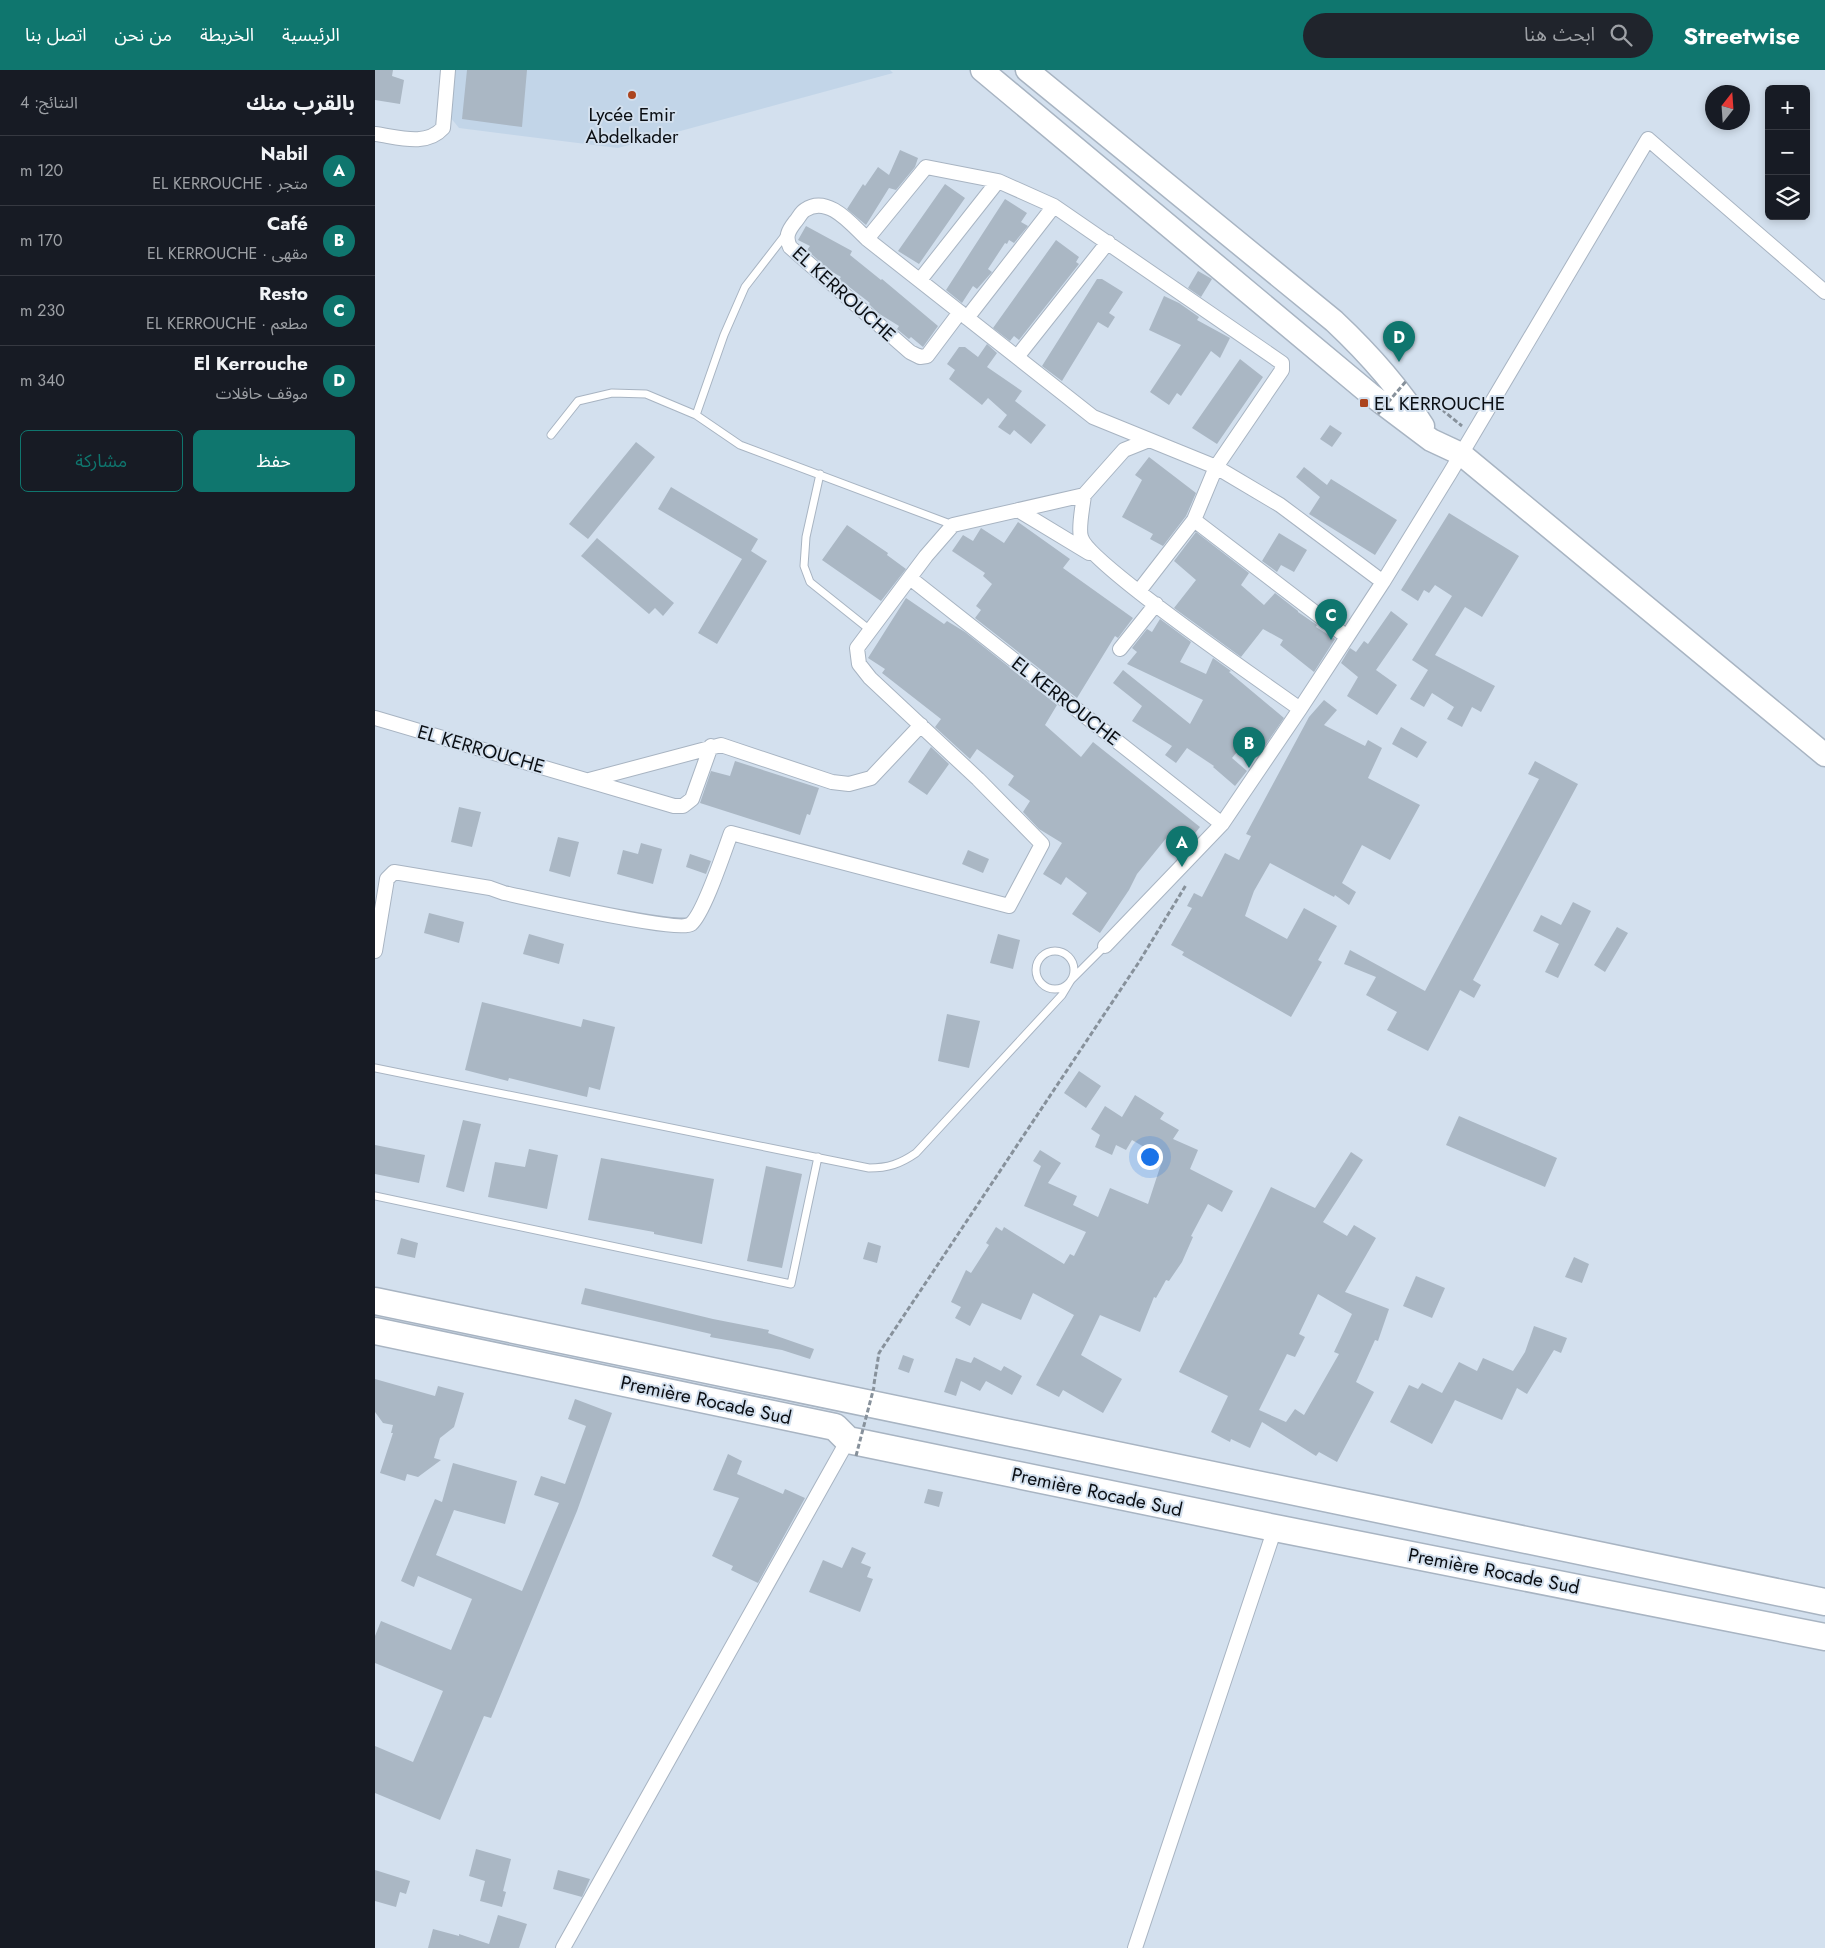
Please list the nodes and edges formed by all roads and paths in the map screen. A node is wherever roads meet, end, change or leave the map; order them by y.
1 (448, 70) edge
2 (982, 70) edge
3 (1027, 70) edge
4 (375, 134) edge
5 (998, 181) junction
6 (1054, 206) junction
7 (789, 230) junction
8 (867, 239) junction
9 (1108, 242) junction
10 (920, 280) junction
11 (1825, 292) edge
12 (964, 315) junction
13 (1017, 357) junction
14 (1407, 380) dead end
15 (1440, 408) dead end
16 (1378, 414) dead end
17 (696, 416) junction
18 (551, 435) dead end
19 (1149, 440) junction
20 (1431, 440) junction
21 (1467, 445) junction
22 (1216, 467) junction
23 (820, 474) junction
24 (1084, 495) junction
25 (1018, 510) junction
26 (1194, 520) junction
27 (953, 526) junction
28 (1094, 556) junction
29 (910, 578) junction
30 (1383, 582) junction
31 (1139, 591) junction
32 (1156, 604) junction
33 (870, 630) junction
34 (1347, 637) junction
35 (1120, 649) dead end
36 (1300, 709) junction
37 (375, 718) edge
38 (921, 725) junction
39 (711, 746) junction
40 (1825, 755) edge
41 (588, 780) junction
42 (1222, 824) junction
43 (1187, 882) dead end
44 (1105, 946) joint
45 (375, 951) edge
46 (1071, 980) junction
47 (375, 1068) edge
48 (818, 1157) junction
49 (375, 1196) edge
50 (375, 1301) edge
51 (375, 1331) edge
52 (852, 1448) junction
53 (1275, 1528) junction
54 (1825, 1602) edge
55 (1825, 1637) edge
56 (563, 1948) edge
57 (1135, 1948) edge

1 - 4 street
2 - 20 main road
3 - 20 main road
5 - 6 street
5 - 8 street
5 - 10 street
6 - 9 street
6 - 12 street
7 - 8 street, EL KERROUCHE
7 - 12 street, EL KERROUCHE
7 - 17 lane
8 - 10 street, EL KERROUCHE
9 - 13 street
9 - 22 street
10 - 12 street, EL KERROUCHE
11 - 21 street
12 - 13 street, EL KERROUCHE
13 - 19 street, EL KERROUCHE
14 - 16 path, bridge
15 - 21 path
17 - 18 lane
17 - 23 lane
19 - 22 street, EL KERROUCHE
19 - 24 street
20 - 21 main road
21 - 30 street
21 - 40 main road
22 - 26 street
22 - 30 street, EL KERROUCHE
23 - 27 lane
23 - 33 lane
24 - 25 street
24 - 28 street
25 - 27 street
25 - 28 street
26 - 31 street
26 - 34 street
27 - 29 street
28 - 31 street
29 - 33 street
29 - 42 street, EL KERROUCHE
30 - 34 street
31 - 32 street
32 - 35 street
32 - 36 street
33 - 38 street
34 - 36 street
36 - 42 street
37 - 41 street, EL KERROUCHE
38 - 39 street
38 - 45 street
39 - 41 street
39 - 41 street, EL KERROUCHE
42 - 44 street
43 - 52 path, bridge
44 - 46 lane
46 - 46 lane
46 - 48 lane
47 - 48 lane
48 - 49 lane
50 - 54 highway, Première Rocade Sud
51 - 52 highway, Première Rocade Sud
52 - 53 highway, Première Rocade Sud
52 - 56 street
53 - 55 highway, Première Rocade Sud
53 - 57 street

